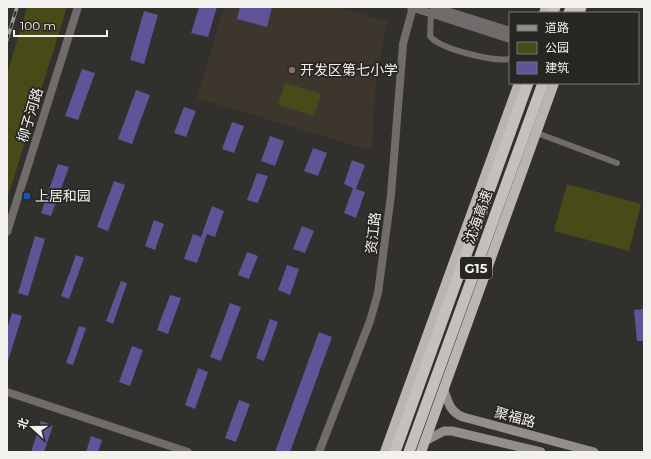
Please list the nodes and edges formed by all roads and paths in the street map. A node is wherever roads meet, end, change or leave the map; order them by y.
1 (78, 7) edge
2 (412, 7) edge
3 (432, 10) edge
4 (509, 31) edge
5 (509, 39) edge
6 (509, 59) edge
7 (519, 84) edge
8 (528, 84) edge
9 (543, 84) edge
10 (554, 84) edge
11 (537, 133) junction
12 (617, 163) dead end
13 (7, 232) edge
14 (444, 390) junction
15 (7, 392) edge
16 (425, 441) junction
17 (188, 452) edge
18 (319, 452) edge
19 (384, 452) edge
20 (395, 452) edge
21 (409, 452) edge
22 (421, 452) edge
23 (541, 452) edge
24 (594, 452) edge

1 - 13 street, 柳子河路
2 - 3 street
2 - 18 street, 资江路
3 - 4 street
3 - 5 street
3 - 6 street
7 - 19 highway
8 - 20 highway, 沈海高速 / G15
9 - 21 highway, 沈海高速 / G15
10 - 11 highway
11 - 12 street
11 - 14 highway
14 - 16 highway
14 - 24 main road, 聚福路
15 - 17 street
16 - 22 highway
16 - 23 main road, 聚福路

